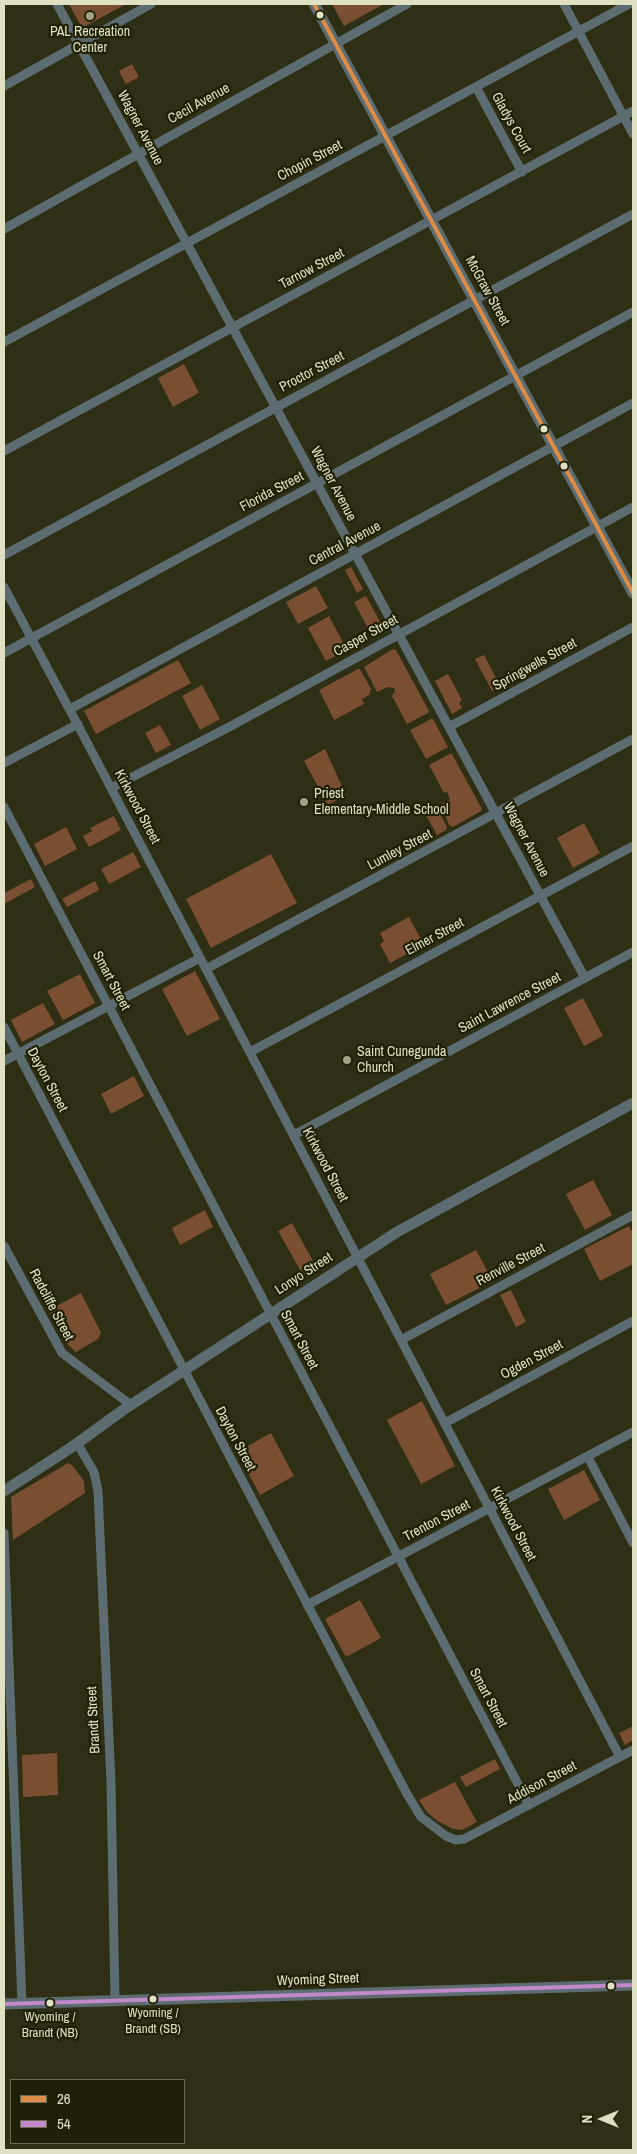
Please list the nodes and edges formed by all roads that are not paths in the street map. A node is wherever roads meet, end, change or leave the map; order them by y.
1 (57, 4) edge
2 (150, 4) edge
3 (314, 4) edge
4 (407, 4) edge
5 (564, 4) edge
6 (629, 4) edge
7 (579, 31) junction
8 (79, 44) junction
9 (336, 44) junction
10 (4, 86) edge
11 (476, 87) junction
12 (633, 111) edge
13 (624, 116) junction
14 (633, 134) edge
15 (385, 136) junction
16 (138, 154) junction
17 (522, 172) junction
18 (633, 214) edge
19 (431, 221) junction
20 (4, 229) edge
21 (186, 243) junction
22 (474, 300) junction
23 (633, 312) edge
24 (232, 327) junction
25 (4, 342) edge
26 (516, 376) junction
27 (633, 404) edge
28 (276, 408) junction
29 (554, 446) junction
30 (4, 451) edge
31 (317, 484) junction
32 (633, 507) edge
33 (597, 526) junction
34 (355, 554) junction
35 (4, 555) edge
36 (4, 587) edge
37 (633, 593) edge
38 (633, 627) edge
39 (398, 634) junction
40 (31, 638) junction
41 (4, 653) edge
42 (70, 709) junction
43 (78, 724) junction
44 (449, 727) junction
45 (633, 739) edge
46 (4, 763) edge
47 (112, 788) junction
48 (4, 807) edge
49 (496, 812) junction
50 (633, 846) edge
51 (541, 896) junction
52 (633, 952) edge
53 (200, 958) junction
54 (206, 969) junction
55 (585, 978) junction
56 (108, 1006) junction
57 (4, 1027) edge
58 (250, 1052) junction
59 (18, 1054) junction
60 (4, 1061) edge
61 (633, 1103) edge
62 (294, 1135) junction
63 (633, 1214) edge
64 (4, 1246) edge
65 (358, 1257) junction
66 (268, 1309) junction
67 (633, 1321) edge
68 (401, 1340) junction
69 (182, 1366) junction
70 (131, 1405) junction
71 (445, 1423) junction
72 (633, 1432) edge
73 (77, 1443) junction
74 (588, 1457) junction
75 (4, 1491) edge
76 (490, 1509) junction
77 (4, 1533) edge
78 (633, 1543) edge
79 (398, 1557) junction
80 (307, 1605) junction
81 (633, 1750) edge
82 (620, 1757) junction
83 (529, 1805) junction
84 (464, 1839) joint
85 (633, 1985) edge
86 (115, 2001) junction
87 (4, 2004) edge
88 (22, 2004) junction

1 - 8 street, Wagner Avenue
2 - 8 street
3 - 9 street, McGraw Street
4 - 9 street, Cecil Avenue
5 - 7 street
6 - 7 street, Chopin Street
7 - 11 street, Chopin Street
7 - 13 street
8 - 10 street
8 - 16 street, Wagner Avenue
9 - 15 street, McGraw Street
9 - 16 street, Cecil Avenue
11 - 15 street, Chopin Street
11 - 17 street, Gladys Court
12 - 13 street, Tarnow Street
13 - 14 street
13 - 17 street, Tarnow Street
15 - 19 street, McGraw Street
15 - 21 street, Chopin Street
16 - 20 street, Cecil Avenue
16 - 21 street, Wagner Avenue
17 - 19 street, Tarnow Street
18 - 22 street, Proctor Street
19 - 22 street, McGraw Street
19 - 24 street, Tarnow Street
21 - 24 street, Wagner Avenue
21 - 25 street, Chopin Street
22 - 26 street, McGraw Street
22 - 28 street, Proctor Street
23 - 26 street, Florida Street
24 - 28 street, Wagner Avenue
24 - 30 street, Tarnow Street
26 - 29 street, McGraw Street
26 - 31 street, Florida Street
27 - 29 street, Central Avenue
28 - 31 street, Wagner Avenue
28 - 35 street, Proctor Street
29 - 33 street, McGraw Street
29 - 34 street, Central Avenue
31 - 34 street, Wagner Avenue
31 - 40 street, Florida Street
32 - 33 street, Casper Street
33 - 37 street, McGraw Street
33 - 39 street, Casper Street
34 - 39 street, Wagner Avenue
34 - 42 street, Central Avenue
36 - 40 street, Kirkwood Street
38 - 44 street, Springwells Street
39 - 44 street, Wagner Avenue
39 - 47 street, Casper Street
40 - 41 street, Florida Street
40 - 42 street, Kirkwood Street
42 - 43 street, Kirkwood Street
43 - 46 street
43 - 47 street, Kirkwood Street
44 - 49 street, Wagner Avenue
45 - 49 street, Lumley Street
47 - 53 street, Kirkwood Street
48 - 56 street, Smart Street
49 - 51 street, Wagner Avenue
49 - 54 street, Lumley Street
50 - 51 street, Elmer Street
51 - 55 street, Wagner Avenue
51 - 58 street, Elmer Street
52 - 55 street, Saint Lawrence Street
53 - 54 street, Kirkwood Street
53 - 56 street
54 - 58 street, Kirkwood Street
55 - 62 street, Saint Lawrence Street
56 - 59 street
56 - 66 street, Smart Street
57 - 59 street, Dayton Street
58 - 62 street, Kirkwood Street
59 - 60 street
59 - 69 street, Dayton Street
61 - 65 street, Lonyo Street
62 - 65 street, Kirkwood Street
63 - 68 street, Renville Street
64 - 70 street, Radcliffe Street
65 - 66 street, Lonyo Street
65 - 68 street, Kirkwood Street
66 - 69 street, Lonyo Street
66 - 79 street, Smart Street
67 - 71 street, Ogden Street
68 - 71 street, Kirkwood Street
69 - 70 street, Lonyo Street
69 - 80 street, Dayton Street
70 - 73 street, Lonyo Street
71 - 76 street, Kirkwood Street
72 - 74 street, Trenton Street
73 - 75 street, Lonyo Street
73 - 86 street, Brandt Street
74 - 76 street, Trenton Street
74 - 78 street
76 - 79 street, Trenton Street
76 - 82 street, Kirkwood Street
77 - 88 street
79 - 80 street, Trenton Street
79 - 83 street, Smart Street
80 - 84 street, Dayton Street
81 - 82 street, Addison Street
82 - 83 street, Addison Street
83 - 84 street, Addison Street
85 - 86 street, Wyoming Street
86 - 88 street, Wyoming Street
87 - 88 street, Wyoming Street

